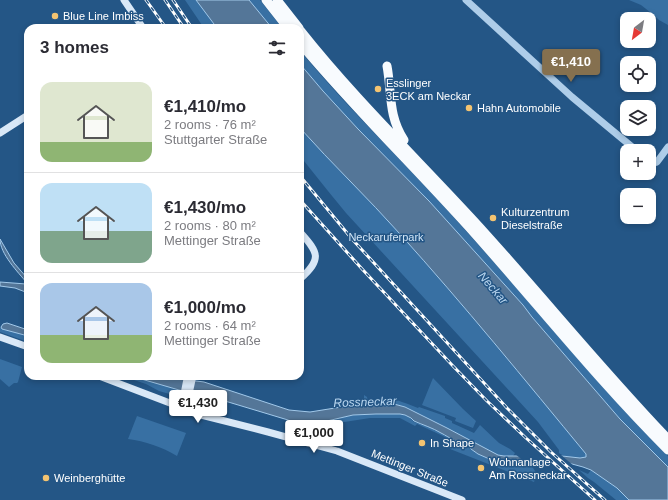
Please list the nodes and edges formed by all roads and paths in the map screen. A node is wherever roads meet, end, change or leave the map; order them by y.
1 (124, 0) edge
2 (466, 0) edge
3 (272, 1) edge
4 (140, 24) edge
5 (286, 24) edge
6 (295, 24) edge
7 (304, 35) edge
8 (304, 48) edge
9 (387, 66) dead end
10 (24, 118) edge
11 (0, 133) edge
12 (629, 144) edge
13 (668, 147) edge
14 (414, 157) junction
15 (656, 161) edge
16 (304, 237) edge
17 (304, 275) edge
18 (0, 337) edge
19 (24, 346) edge
20 (109, 380) edge
21 (190, 380) edge
22 (186, 394) junction
23 (167, 402) junction
24 (183, 408) junction
25 (668, 439) edge
26 (668, 450) edge
27 (462, 500) edge

1 - 4 main road
2 - 12 street
3 - 5 highway
3 - 6 highway
7 - 14 highway
8 - 26 highway
9 - 14 highway
10 - 11 main road
13 - 15 street
14 - 25 highway
16 - 17 main road
18 - 19 main road
20 - 23 main road, Mettinger Straße
21 - 22 main road
22 - 23 main road
22 - 24 main road
23 - 24 main road, Mettinger Straße
24 - 27 main road, Mettinger Straße

